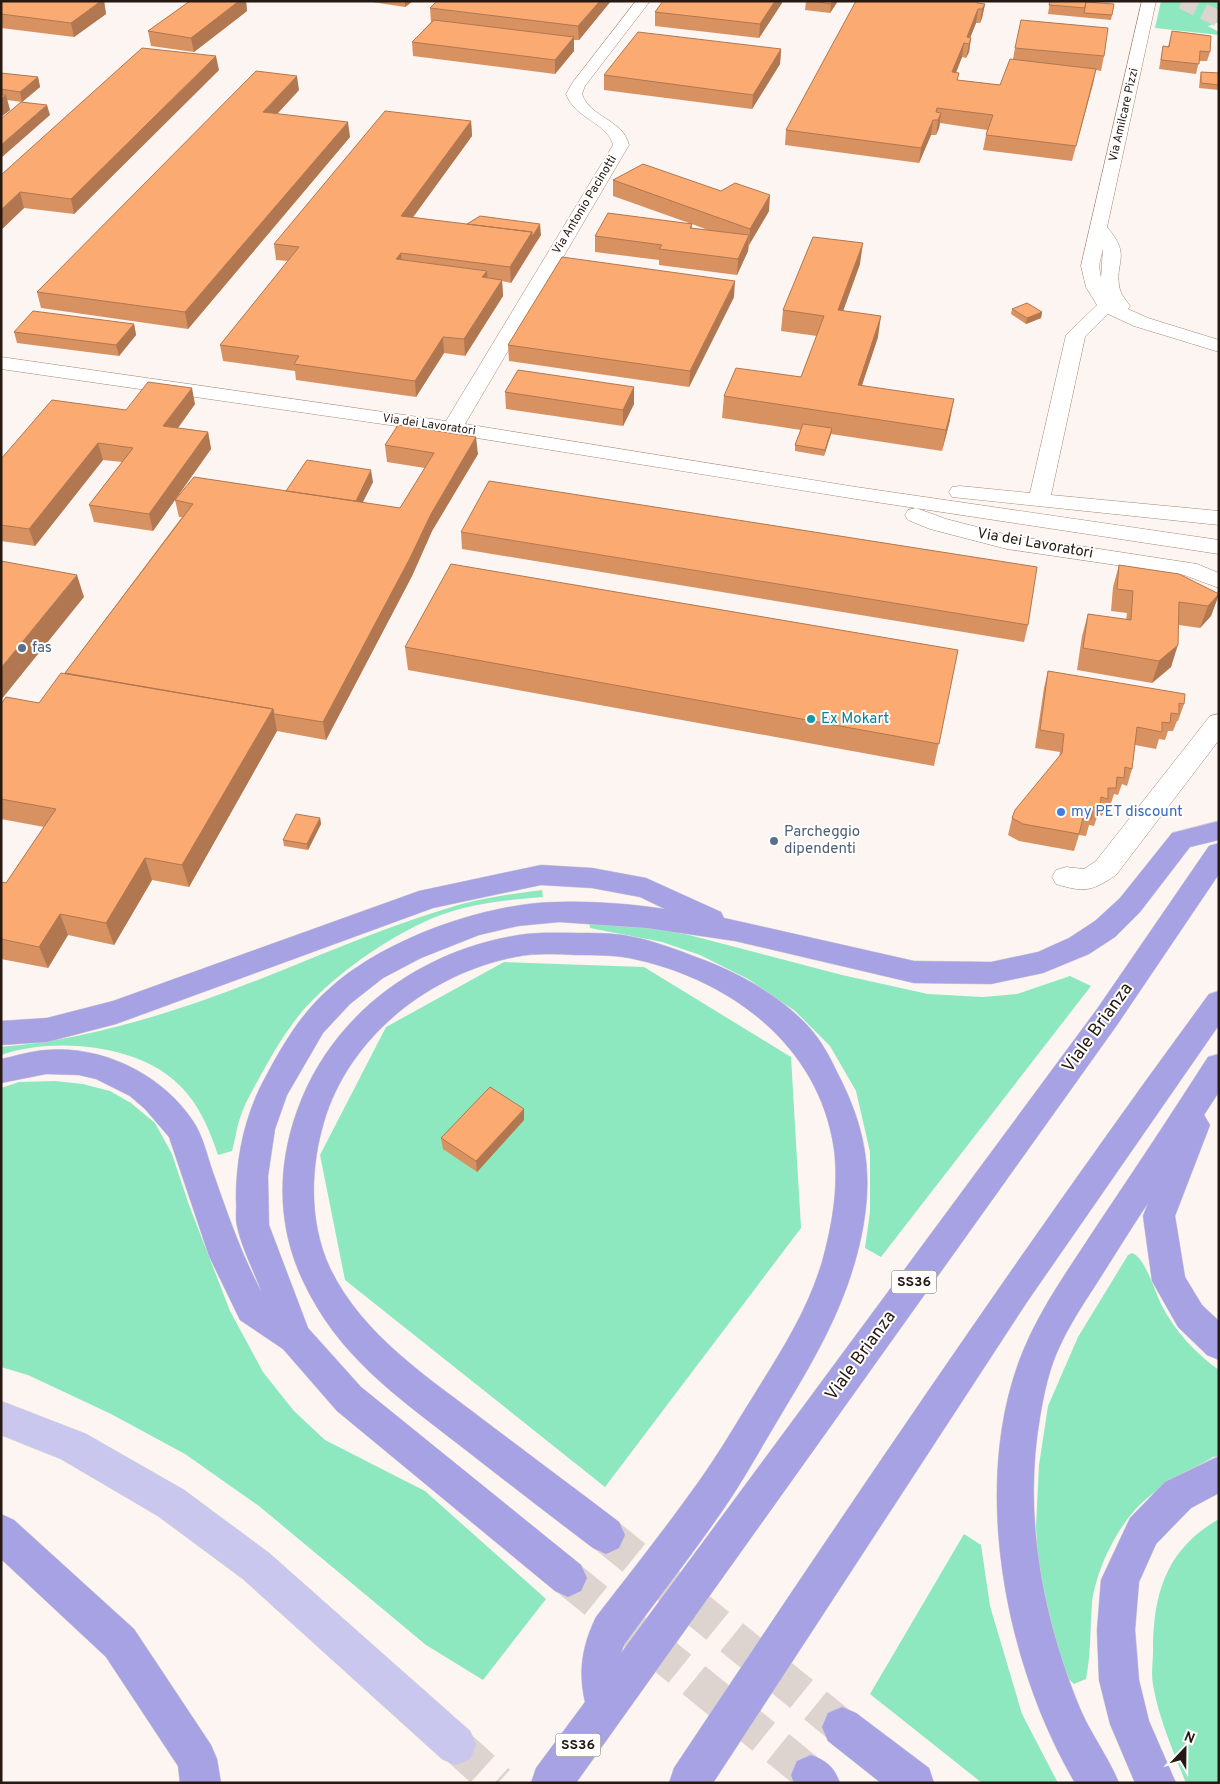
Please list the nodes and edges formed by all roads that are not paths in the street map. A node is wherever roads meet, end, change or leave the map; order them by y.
1 (644, 1) edge
2 (1149, 1) edge
3 (1110, 303) junction
4 (1154, 325) junction
5 (1076, 335) junction
6 (1219, 346) edge
7 (1, 363) edge
8 (452, 428) junction
9 (856, 493) junction
10 (1039, 499) junction
11 (1219, 518) edge
12 (1219, 547) edge
13 (1219, 581) edge
14 (1219, 722) edge
15 (1219, 830) edge
16 (1219, 853) edge
17 (1066, 878) dead end
18 (734, 930) junction
19 (1219, 1002) edge
20 (1, 1033) edge
21 (1, 1071) edge
22 (1216, 1071) edge
23 (295, 1338) junction
24 (1219, 1344) edge
25 (1, 1418) edge
26 (1219, 1474) edge
27 (1, 1533) edge
28 (606, 1536) tunnel mouth
29 (568, 1578) tunnel mouth
30 (606, 1708) junction
31 (842, 1727) tunnel mouth
32 (456, 1745) tunnel mouth
33 (201, 1783) edge
34 (551, 1783) edge
35 (689, 1783) edge
36 (914, 1783) edge
37 (1099, 1783) edge
38 (1156, 1783) edge

1 - 8 street, Via Antonio Pacinotti
2 - 3 street, Via Amilcare Pizzi
3 - 4 street
3 - 5 street
4 - 5 street
4 - 6 street
5 - 10 street
7 - 8 street, Via dei Lavoratori
8 - 9 street, Via dei Lavoratori
9 - 10 street, Via dei Lavoratori
9 - 12 street, Via dei Lavoratori
9 - 13 street, Via dei Lavoratori
10 - 11 street, Via dei Lavoratori
14 - 17 street
15 - 18 highway
16 - 30 highway, Viale Brianza / SS36
18 - 20 highway
18 - 23 highway
19 - 35 highway
21 - 23 highway
22 - 24 highway
22 - 37 highway
23 - 29 highway
25 - 32 main road
26 - 38 highway
27 - 33 highway
28 - 30 highway
30 - 34 highway, Viale Brianza / SS36
31 - 36 highway

